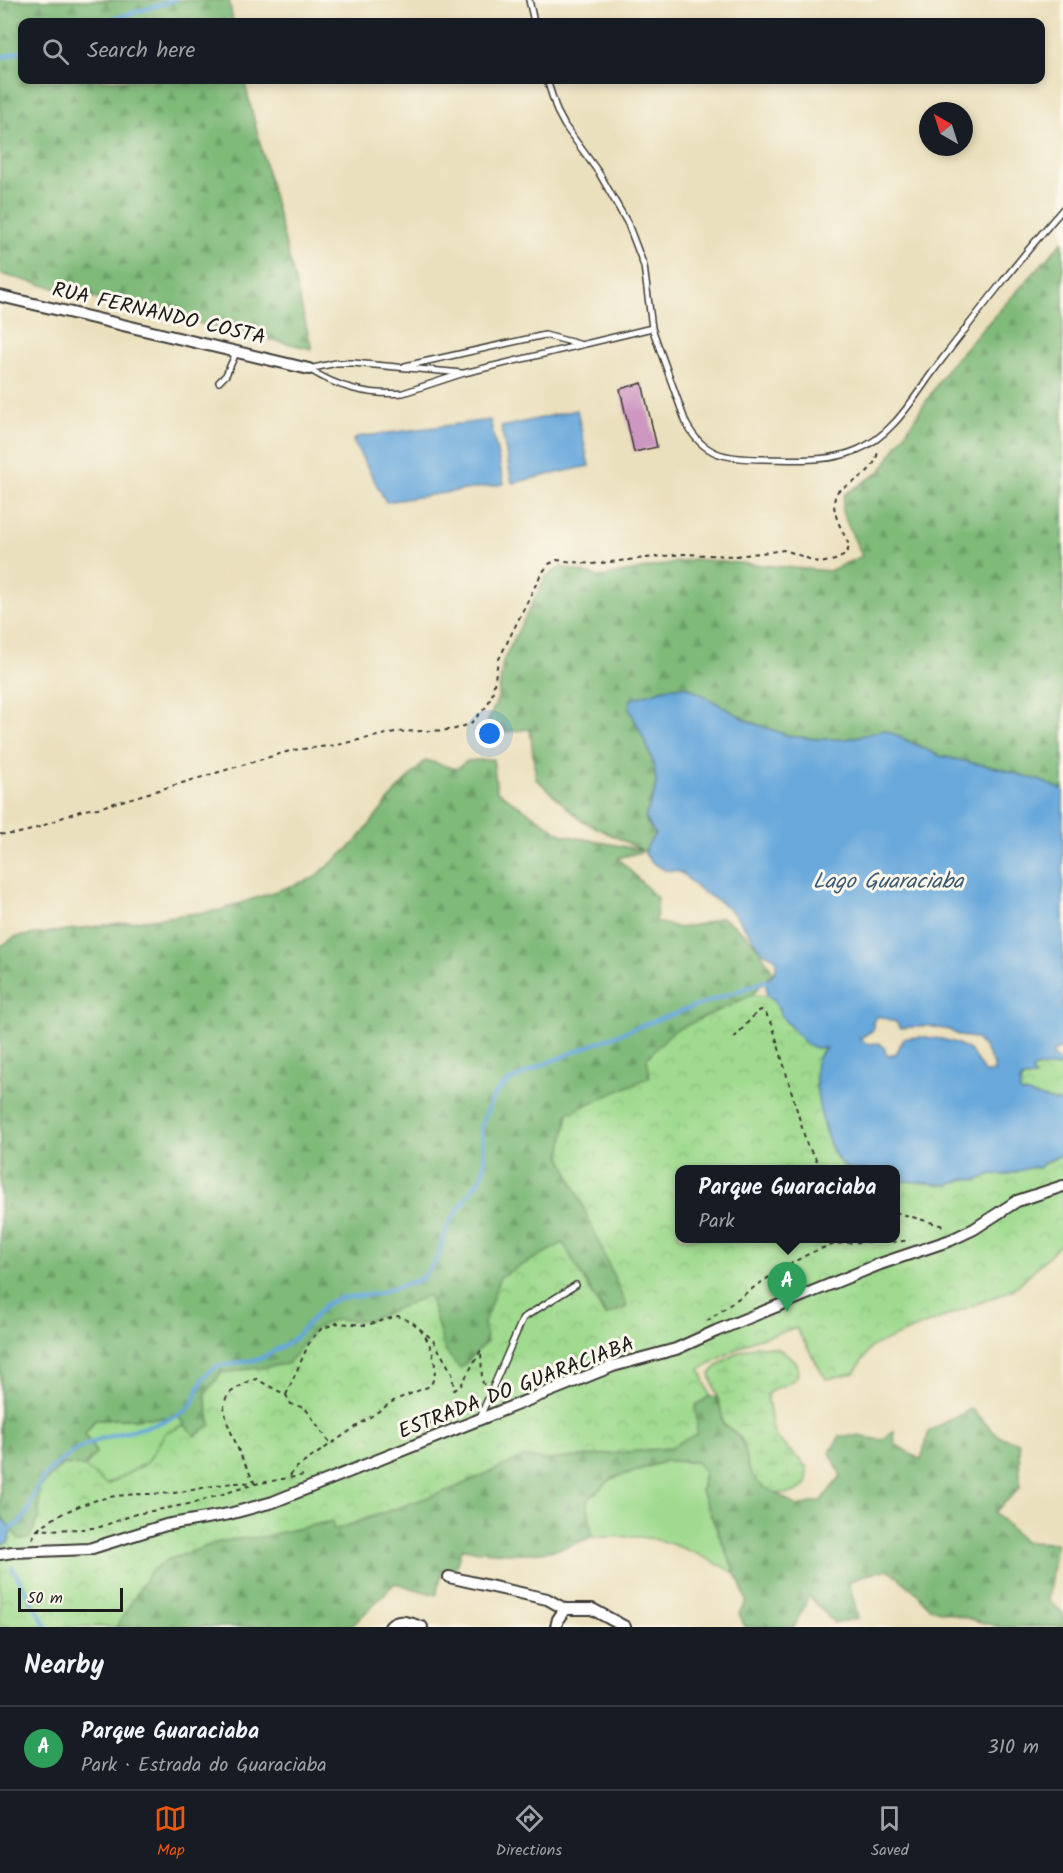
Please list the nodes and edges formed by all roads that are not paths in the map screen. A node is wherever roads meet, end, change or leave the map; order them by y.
1 (529, 0) edge
2 (533, 18) edge
3 (548, 84) edge
4 (1063, 209) edge
5 (0, 296) edge
6 (651, 328) junction
7 (581, 345) junction
8 (237, 351) junction
9 (405, 366) junction
10 (309, 369) junction
11 (464, 373) junction
12 (219, 382) dead end
13 (1063, 1186) edge
14 (576, 1285) dead end
15 (479, 1419) junction
16 (0, 1554) edge
17 (449, 1577) dead end
18 (565, 1609) junction
19 (390, 1627) edge
20 (422, 1627) edge
21 (556, 1627) edge
22 (625, 1627) edge

1 - 2 lane
3 - 6 lane
4 - 6 lane
5 - 8 street, RUA FERNANDO COSTA
6 - 7 lane
7 - 9 lane
7 - 11 lane
8 - 10 street, RUA FERNANDO COSTA
8 - 12 lane
9 - 10 lane
9 - 11 lane
10 - 11 lane
13 - 15 street, ESTRADA DO GUARACIABA
14 - 15 lane
15 - 16 street, ESTRADA DO GUARACIABA
17 - 18 street
18 - 21 street
18 - 22 street
19 - 20 street

